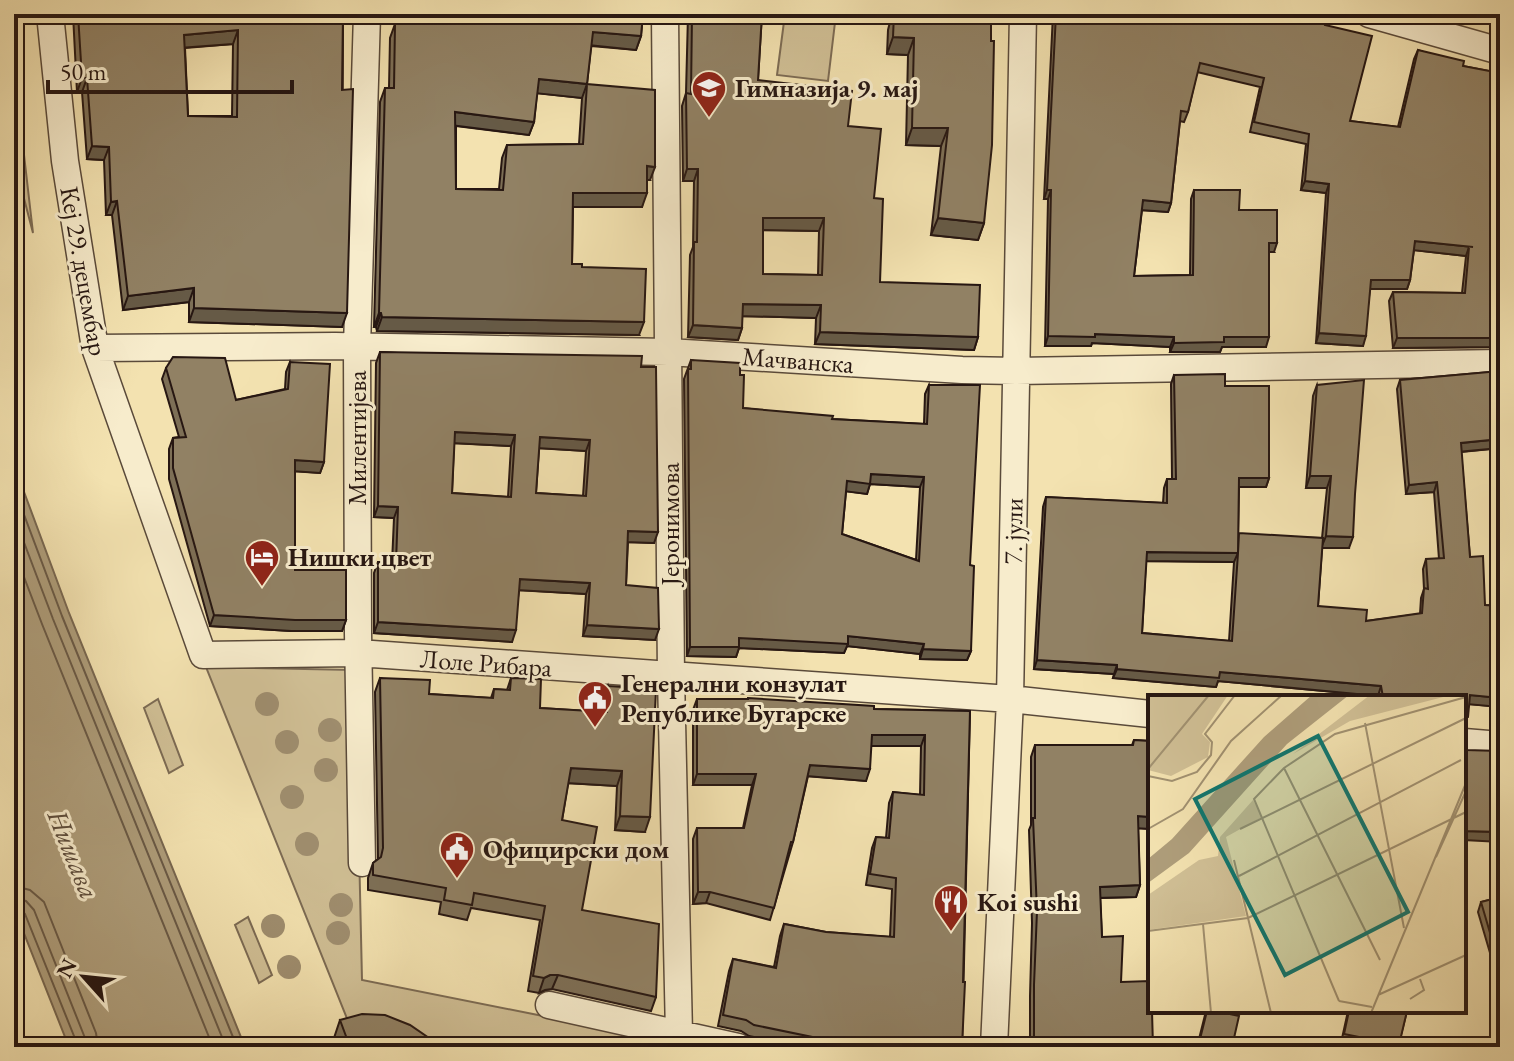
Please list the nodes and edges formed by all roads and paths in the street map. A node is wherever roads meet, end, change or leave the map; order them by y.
1 (50, 14) edge
2 (367, 14) edge
3 (665, 14) edge
4 (1023, 14) edge
5 (1369, 14) edge
6 (1500, 51) edge
7 (357, 347) junction
8 (95, 348) junction
9 (668, 352) junction
10 (1500, 363) edge
11 (1016, 371) junction
12 (358, 653) junction
13 (203, 655) joint
14 (671, 676) junction
15 (1010, 699) junction
16 (1148, 714) edge
17 (1466, 742) edge
18 (1500, 745) edge
19 (362, 863) dead end
20 (549, 1005) dead end
21 (679, 1034) junction
22 (738, 1047) edge
23 (994, 1047) edge

1 - 8 street, Кеј 29. децембар
2 - 7 street, Милентијева
3 - 9 street, Јеронимова
4 - 11 street, 7. јули
5 - 6 street
7 - 8 street, Мачванска
7 - 9 street, Мачванска
7 - 12 street, Милентијева
8 - 13 street, Кеј 29. децембар
9 - 11 street, Мачванска
9 - 14 street, Јеронимова
10 - 11 street, Мачванска
11 - 15 street, 7. јули
12 - 13 street, Лоле Рибара
12 - 14 street, Лоле Рибара
12 - 19 street, Милентијева
14 - 15 street, Лоле Рибара
14 - 21 street, Јеронимова
15 - 16 street, Лоле Рибара
15 - 23 street, 7. јули
17 - 18 street
20 - 21 street
21 - 22 street

